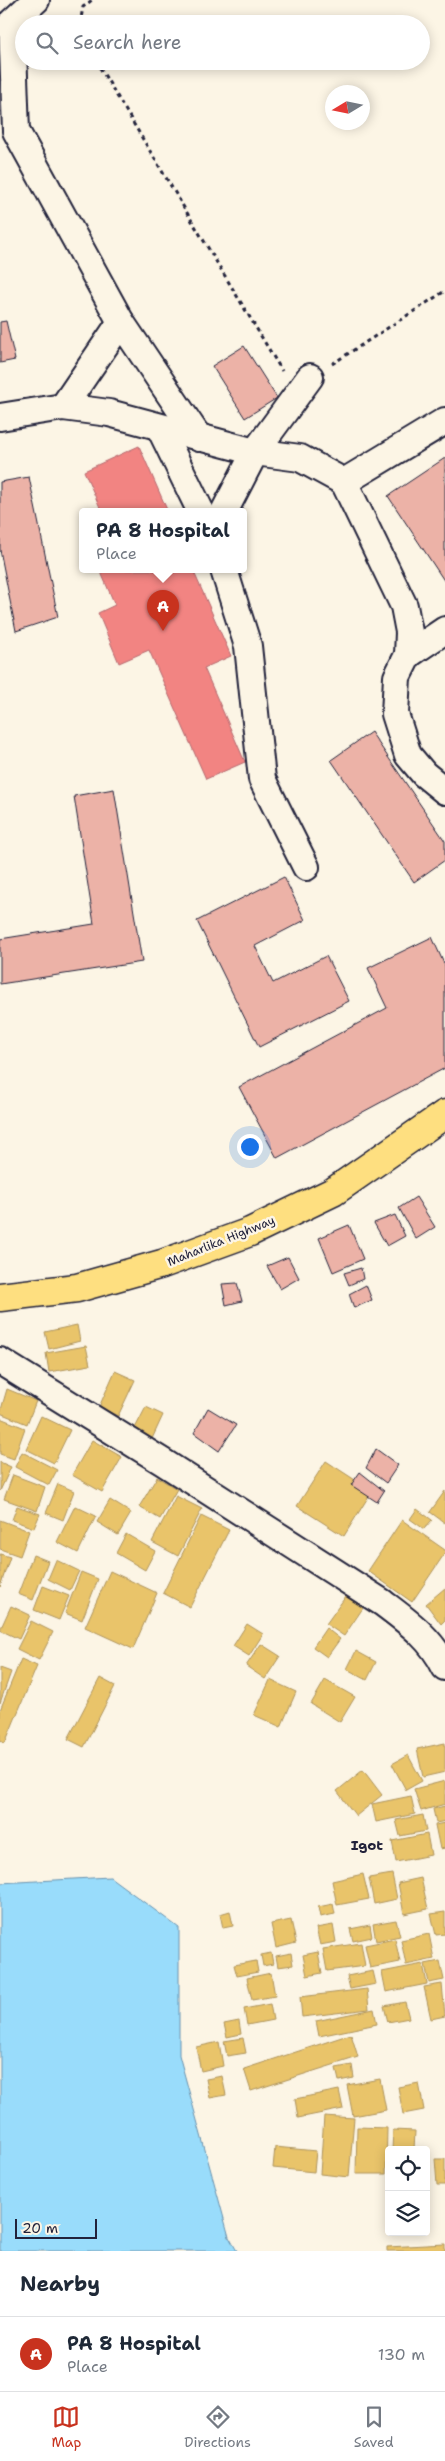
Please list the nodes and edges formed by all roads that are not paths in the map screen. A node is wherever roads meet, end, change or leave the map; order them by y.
1 (36, 0) edge
2 (20, 15) edge
3 (15, 19) edge
4 (8, 128) edge
5 (120, 322) junction
6 (310, 377) road end
7 (63, 407) junction
8 (0, 417) edge
9 (445, 421) edge
10 (160, 428) junction
11 (199, 438) junction
12 (255, 452) junction
13 (344, 482) junction
14 (199, 508) edge
15 (226, 508) edge
16 (225, 573) edge
17 (445, 630) edge
18 (408, 654) junction
19 (445, 791) edge
20 (306, 867) dead end
21 (445, 1114) edge
22 (2, 1299) edge
23 (0, 1361) edge
24 (445, 1667) edge

1 - 2 street
3 - 4 street
4 - 5 street
5 - 7 street
5 - 11 street
6 - 12 street
7 - 8 street
7 - 10 street
9 - 13 street
10 - 11 street
10 - 14 street
11 - 12 street
12 - 13 street
12 - 15 street
13 - 18 street
16 - 20 street
17 - 18 street
18 - 19 street
21 - 22 highway, Maharlika Highway
23 - 24 street

